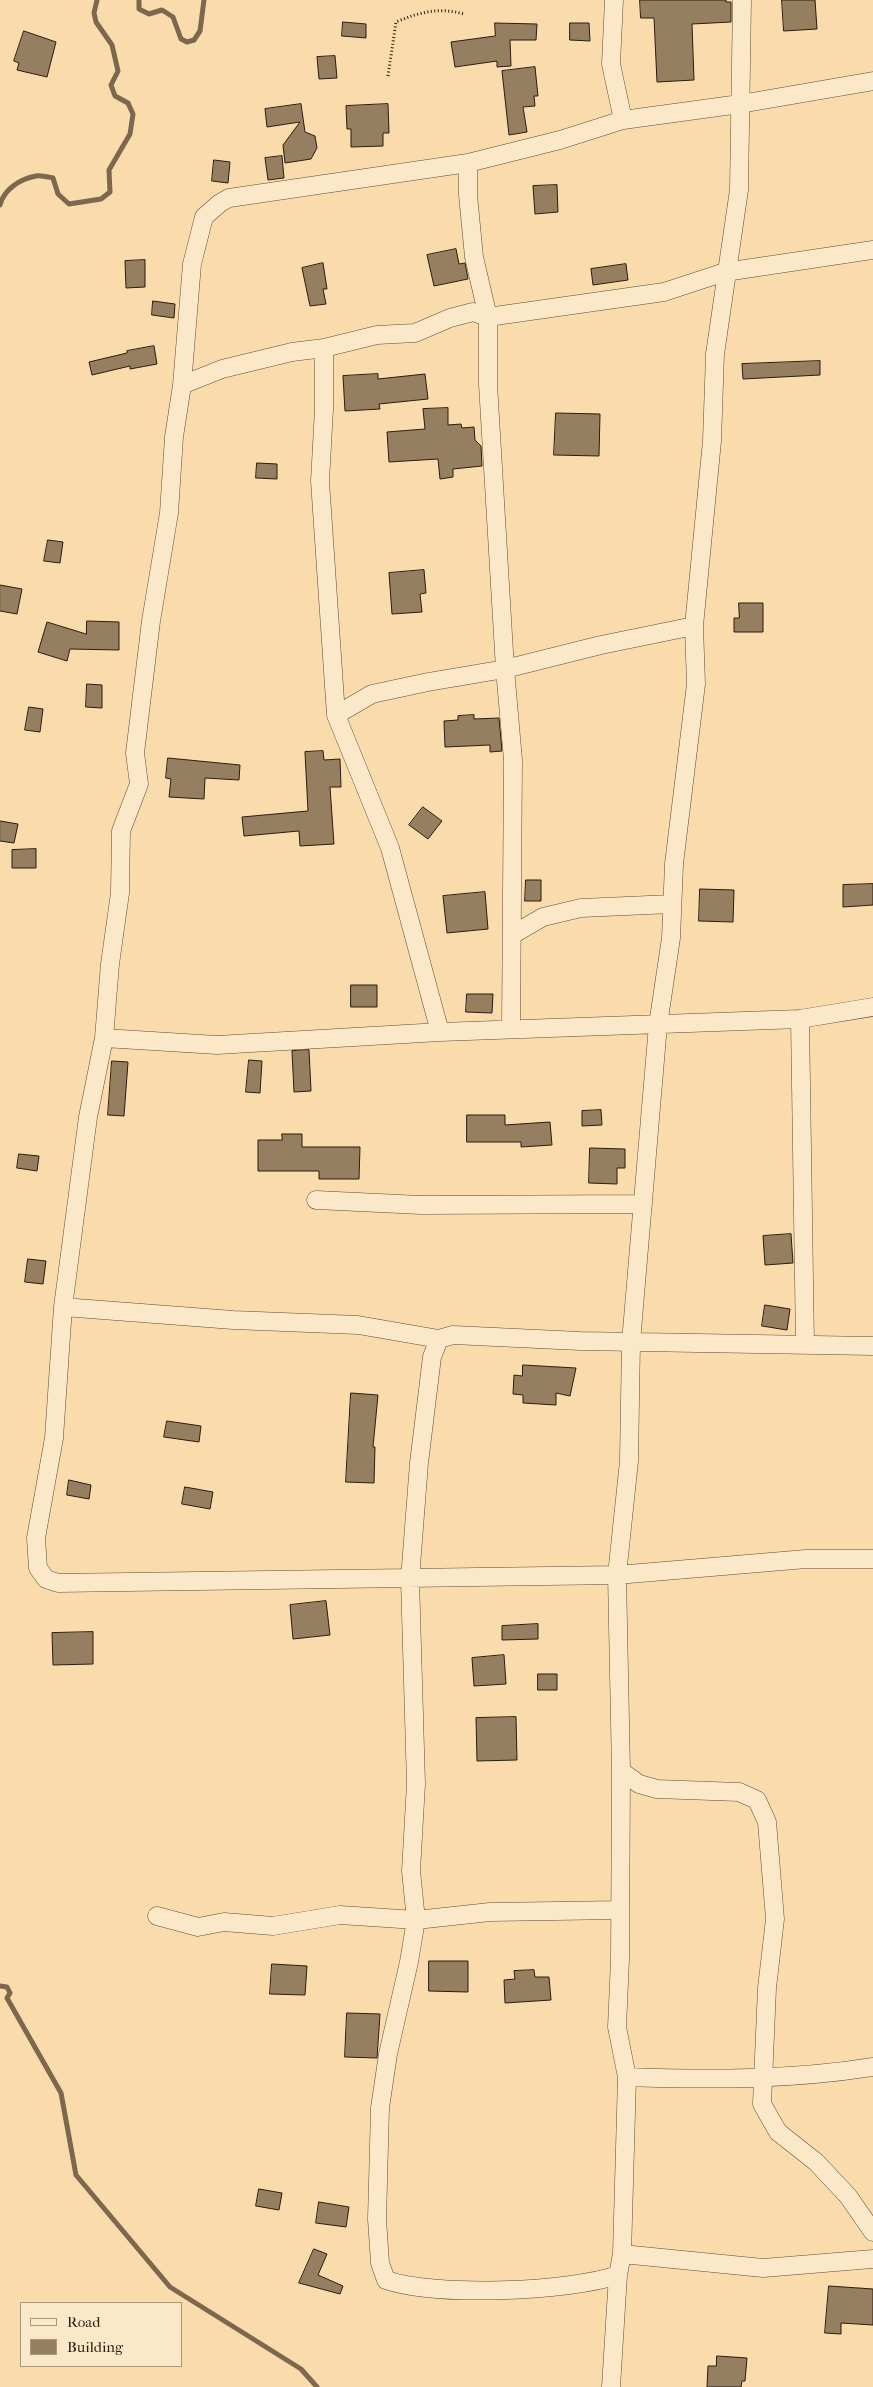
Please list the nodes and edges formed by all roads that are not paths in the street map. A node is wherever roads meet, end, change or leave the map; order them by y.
1 (614, 0) edge
2 (742, 0) edge
3 (873, 81) edge
4 (740, 104) junction
5 (623, 120) junction
6 (468, 163) junction
7 (873, 250) edge
8 (725, 272) junction
9 (488, 317) junction
10 (324, 348) junction
11 (182, 385) junction
12 (694, 626) junction
13 (505, 669) junction
14 (336, 715) junction
15 (672, 904) junction
16 (512, 935) junction
17 (873, 1007) edge
18 (800, 1019) junction
19 (658, 1026) junction
20 (511, 1029) junction
21 (440, 1032) junction
22 (104, 1038) junction
23 (316, 1200) dead end
24 (643, 1204) junction
25 (63, 1307) junction
26 (439, 1339) junction
27 (631, 1342) junction
28 (804, 1345) junction
29 (873, 1346) edge
30 (873, 1559) edge
31 (617, 1575) junction
32 (410, 1579) junction
33 (621, 1771) junction
34 (620, 1910) junction
35 (157, 1916) dead end
36 (416, 1920) junction
37 (873, 2067) edge
38 (764, 2077) junction
39 (627, 2078) junction
40 (873, 2232) edge
41 (622, 2254) junction
42 (873, 2259) edge
43 (618, 2275) junction
44 (611, 2387) edge

1 - 5 street
2 - 4 street
3 - 4 street
4 - 5 street
4 - 8 street
5 - 6 street
6 - 9 street
6 - 11 street
7 - 8 street
8 - 9 street
8 - 12 street
9 - 10 street
9 - 13 street
10 - 11 street
10 - 14 street
11 - 22 street
12 - 13 street
12 - 15 street
13 - 14 street
13 - 16 street
14 - 21 street
15 - 16 street
15 - 19 street
16 - 20 street
17 - 18 street
18 - 19 street
18 - 28 street
19 - 20 street
19 - 24 street
20 - 21 street
21 - 22 street
22 - 25 street
23 - 24 street
24 - 27 street
25 - 26 street
25 - 32 street
26 - 27 street
26 - 32 street
27 - 28 street
27 - 31 street
28 - 29 street
30 - 31 street
31 - 32 street
31 - 33 street
32 - 36 street
33 - 34 street
33 - 38 street
34 - 36 street
34 - 39 street
35 - 36 street
36 - 43 street
37 - 38 street
38 - 39 street
38 - 40 street
39 - 41 street
41 - 42 street
41 - 43 street
43 - 44 street

